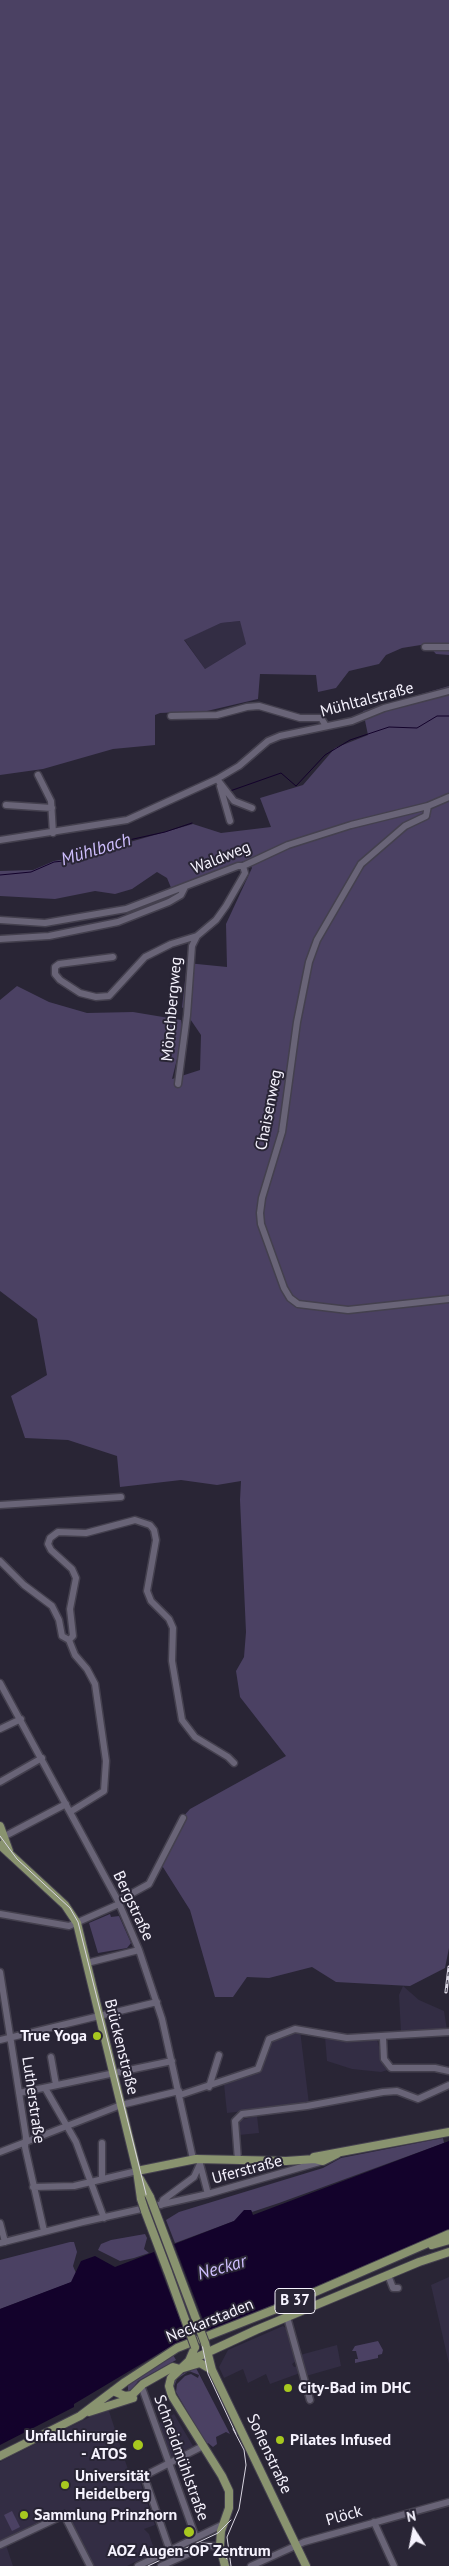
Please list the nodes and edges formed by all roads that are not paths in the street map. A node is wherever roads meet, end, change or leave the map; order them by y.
1 (424, 647) dead end
2 (449, 647) edge
3 (449, 691) edge
4 (171, 716) dead end
5 (326, 726) junction
6 (38, 775) dead end
7 (219, 782) junction
8 (449, 798) edge
9 (6, 805) dead end
10 (428, 806) junction
11 (52, 808) junction
12 (252, 808) dead end
13 (230, 821) dead end
14 (53, 833) junction
15 (0, 840) edge
16 (244, 866) junction
17 (185, 887) junction
18 (0, 920) edge
19 (197, 936) junction
20 (0, 939) edge
21 (113, 957) dead end
22 (178, 1084) dead end
23 (449, 1299) edge
24 (121, 1497) dead end
25 (0, 1506) edge
26 (0, 1512) edge
27 (0, 1561) edge
28 (69, 1640) junction
29 (0, 1683) edge
30 (21, 1719) junction
31 (0, 1729) edge
32 (42, 1758) junction
33 (234, 1763) dead end
34 (0, 1782) edge
35 (66, 1804) junction
36 (70, 1812) junction
37 (183, 1818) dead end
38 (0, 1826) edge
39 (5, 1836) junction
40 (0, 1845) edge
41 (9, 1851) junction
42 (118, 1902) junction
43 (0, 1914) edge
44 (77, 1922) junction
45 (139, 1950) junction
46 (87, 1963) junction
47 (0, 1972) edge
48 (157, 2002) junction
49 (99, 2016) junction
50 (449, 2032) edge
51 (10, 2037) junction
52 (383, 2038) junction
53 (0, 2040) edge
54 (219, 2055) dead end
55 (51, 2057) dead end
56 (172, 2061) junction
57 (449, 2071) edge
58 (113, 2073) junction
59 (56, 2084) junction
60 (449, 2085) edge
61 (213, 2086) junction
62 (45, 2088) junction
63 (179, 2091) junction
64 (19, 2093) junction
65 (121, 2105) junction
66 (67, 2126) junction
67 (449, 2132) edge
68 (25, 2142) junction
69 (102, 2143) dead end
70 (0, 2152) edge
71 (338, 2154) junction
72 (238, 2160) junction
73 (303, 2160) junction
74 (198, 2161) junction
75 (323, 2161) junction
76 (138, 2174) junction
77 (102, 2179) junction
78 (90, 2182) junction
79 (33, 2187) junction
80 (208, 2194) junction
81 (162, 2203) junction
82 (104, 2218) junction
83 (0, 2223) edge
84 (44, 2231) junction
85 (449, 2234) edge
86 (449, 2240) edge
87 (3, 2243) edge
88 (420, 2247) junction
89 (449, 2247) edge
90 (449, 2252) edge
91 (431, 2257) junction
92 (388, 2275) junction
93 (398, 2288) dead end
94 (286, 2317) junction
95 (212, 2356) junction
96 (189, 2361) junction
97 (180, 2369) junction
98 (212, 2370) junction
99 (155, 2378) junction
100 (125, 2382) junction
101 (170, 2382) junction
102 (143, 2389) junction
103 (112, 2391) junction
104 (132, 2395) junction
105 (310, 2400) dead end
106 (80, 2416) junction
107 (203, 2446) junction
108 (0, 2456) edge
109 (168, 2465) junction
110 (449, 2502) edge
111 (374, 2522) junction
112 (222, 2528) junction
113 (196, 2538) junction
114 (0, 2545) edge
115 (296, 2545) junction
116 (220, 2546) junction
117 (170, 2551) junction
118 (90, 2566) edge
119 (138, 2566) edge
120 (160, 2566) edge
121 (225, 2566) edge
122 (251, 2566) edge
123 (306, 2566) edge
124 (394, 2566) edge

1 - 2 street
3 - 5 street, Mühltalstraße
4 - 5 street
5 - 7 street, Mühltalstraße
6 - 11 street
7 - 12 street
7 - 13 street
7 - 14 street, Mühltalstraße
8 - 10 street, Waldweg
9 - 11 street
10 - 16 street, Waldweg
10 - 23 street, Chaisenweg
11 - 14 street
14 - 15 street, Mühltalstraße
16 - 17 street, Waldweg
16 - 19 street, Mönchbergweg
17 - 18 street, Waldweg
17 - 20 street
19 - 21 street
19 - 22 street, Mönchbergweg
24 - 25 street
25 - 26 street
27 - 28 street
28 - 33 street
28 - 36 street
29 - 30 street, Bergstraße
30 - 31 street
30 - 32 street, Bergstraße
32 - 34 street
32 - 35 street, Bergstraße
35 - 36 street, Bergstraße
35 - 39 street
36 - 42 street, Bergstraße
37 - 42 street
38 - 39 main road
39 - 41 main road
40 - 41 main road
41 - 44 main road
42 - 44 street
42 - 45 street, Bergstraße
43 - 44 street
44 - 46 main road, Brückenstraße
45 - 46 street
45 - 48 street, Bergstraße
46 - 49 main road, Brückenstraße
47 - 51 street, Lutherstraße
48 - 49 street
48 - 56 street, Bergstraße
49 - 51 street
49 - 58 main road, Brückenstraße
50 - 52 street
51 - 53 street
51 - 64 street, Lutherstraße
52 - 57 street
52 - 61 street
54 - 61 street
55 - 59 street
56 - 58 street
56 - 63 street, Bergstraße
58 - 59 street
58 - 65 main road, Brückenstraße
59 - 62 street
60 - 72 street
61 - 63 street
62 - 64 street
62 - 66 street
63 - 65 street
63 - 74 street, Bergstraße
64 - 68 street, Lutherstraße
65 - 66 street
65 - 76 main road, Brückenstraße
66 - 68 street
66 - 78 street
67 - 71 main road
68 - 70 street
68 - 79 street, Lutherstraße
69 - 77 street
71 - 73 main road
71 - 75 main road, Uferstraße
72 - 73 main road
72 - 74 main road
73 - 75 main road
74 - 76 main road
74 - 80 street, Bergstraße
74 - 81 street, Uferstraße
75 - 80 street, Uferstraße
76 - 77 street
76 - 95 main road, Brückenstraße, bridge
76 - 96 main road, Brückenstraße, bridge
77 - 78 street
78 - 79 street
78 - 82 street
79 - 84 street, Lutherstraße
80 - 81 street, Uferstraße
81 - 82 street, Uferstraße
82 - 84 street, Uferstraße
83 - 87 street
84 - 87 street, Uferstraße
85 - 88 main road, Neckarstaden / B 37
86 - 88 main road, Neckarstaden / B 37
88 - 100 main road, Neckarstaden / B 37
89 - 91 main road, Neckarstaden
90 - 91 main road, Neckarstaden
91 - 92 main road, Neckarstaden
92 - 93 street
92 - 94 main road, Neckarstaden
94 - 95 main road, Neckarstaden
94 - 105 street
95 - 96 main road
95 - 98 main road, Neckarstaden
96 - 97 main road
97 - 98 main road
97 - 99 main road
97 - 101 main road
98 - 115 main road, Sofienstraße
99 - 101 main road
99 - 102 main road
100 - 103 main road, B 37
100 - 104 main road
101 - 107 main road
102 - 104 main road
102 - 106 main road
102 - 109 street, Schneidmühlstraße
103 - 104 main road
103 - 106 main road, B 37
106 - 108 main road, B 37
107 - 109 street
107 - 112 main road
109 - 113 street, Schneidmühlstraße
109 - 117 street
110 - 111 street, Plöck
111 - 115 street, Plöck
111 - 124 street
112 - 113 street
112 - 116 main road
113 - 117 street
114 - 118 street
115 - 122 street, Plöck
115 - 123 main road, Sofienstraße
116 - 120 street
116 - 121 main road
117 - 119 street

